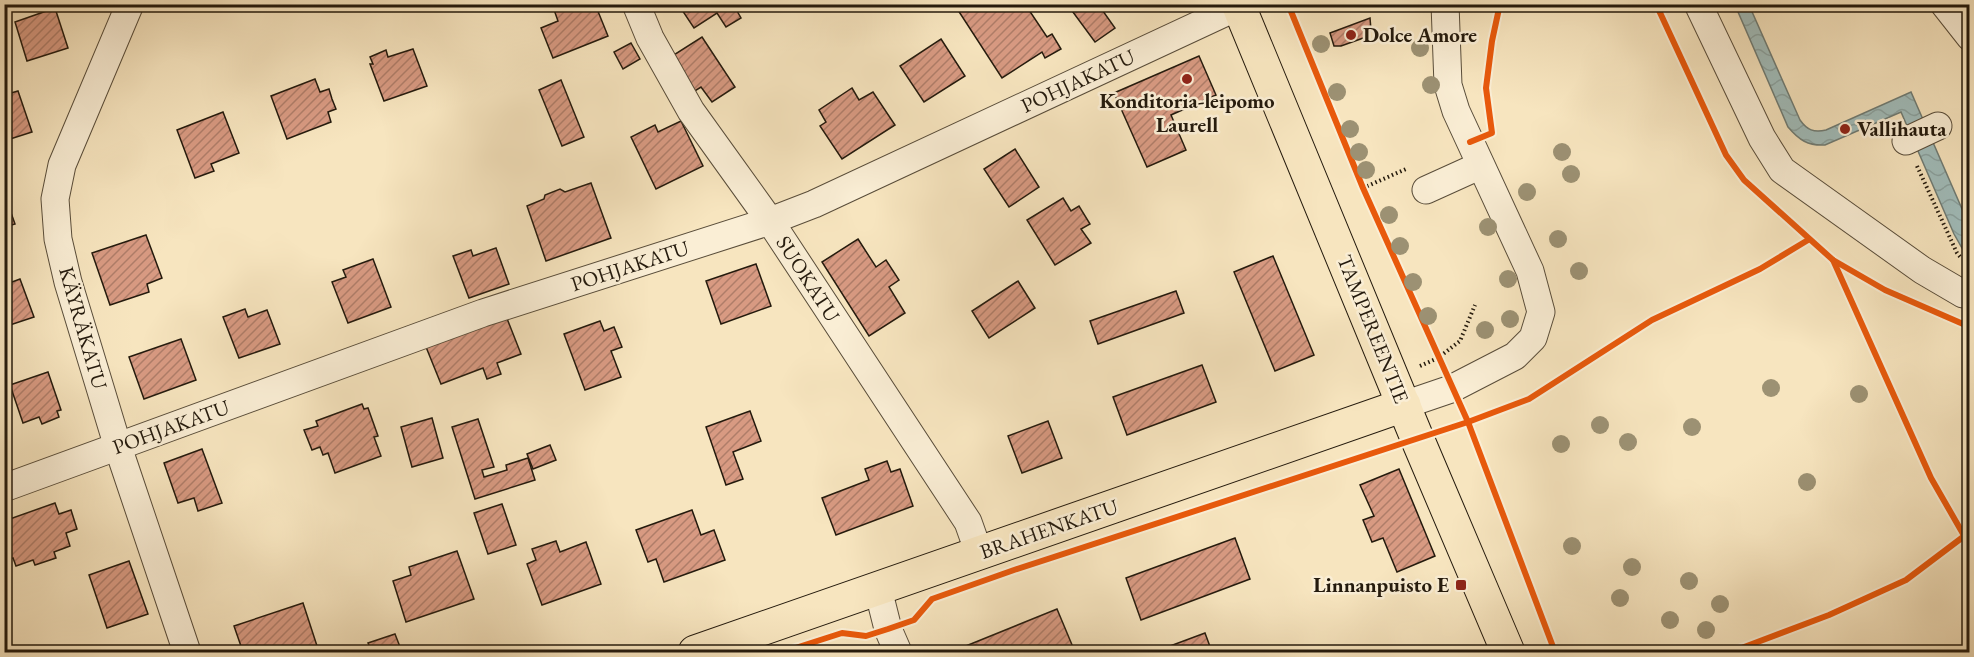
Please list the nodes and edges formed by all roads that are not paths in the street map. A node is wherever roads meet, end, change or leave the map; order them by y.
1 (130, 4) edge
2 (636, 4) edge
3 (1445, 4) edge
4 (1698, 4) edge
5 (1944, 4) edge
6 (1238, 5) edge
7 (1970, 37) edge
8 (1938, 126) dead end
9 (1906, 141) road end
10 (1479, 166) junction
11 (1426, 190) dead end
12 (770, 221) junction
13 (1970, 295) edge
14 (1399, 392) junction
15 (118, 447) junction
16 (4, 488) edge
17 (979, 553) junction
18 (878, 589) junction
19 (187, 652) edge
20 (695, 652) edge
21 (898, 652) edge
22 (1508, 652) edge

1 - 15 street, KÄYRÄKATU
2 - 12 street, SUOKATU
3 - 10 street
4 - 13 street
5 - 7 street
6 - 12 street, POHJAKATU
6 - 14 main road, TAMPEREENTIE
8 - 9 street
10 - 11 street
10 - 14 street
12 - 15 street, POHJAKATU
12 - 17 street, SUOKATU
14 - 17 main road, BRAHENKATU
14 - 22 main road, TAMPEREENTIE
15 - 16 street, POHJAKATU
15 - 19 street, KÄYRÄKATU
17 - 18 main road, BRAHENKATU
18 - 20 main road, BRAHENKATU
18 - 21 street

